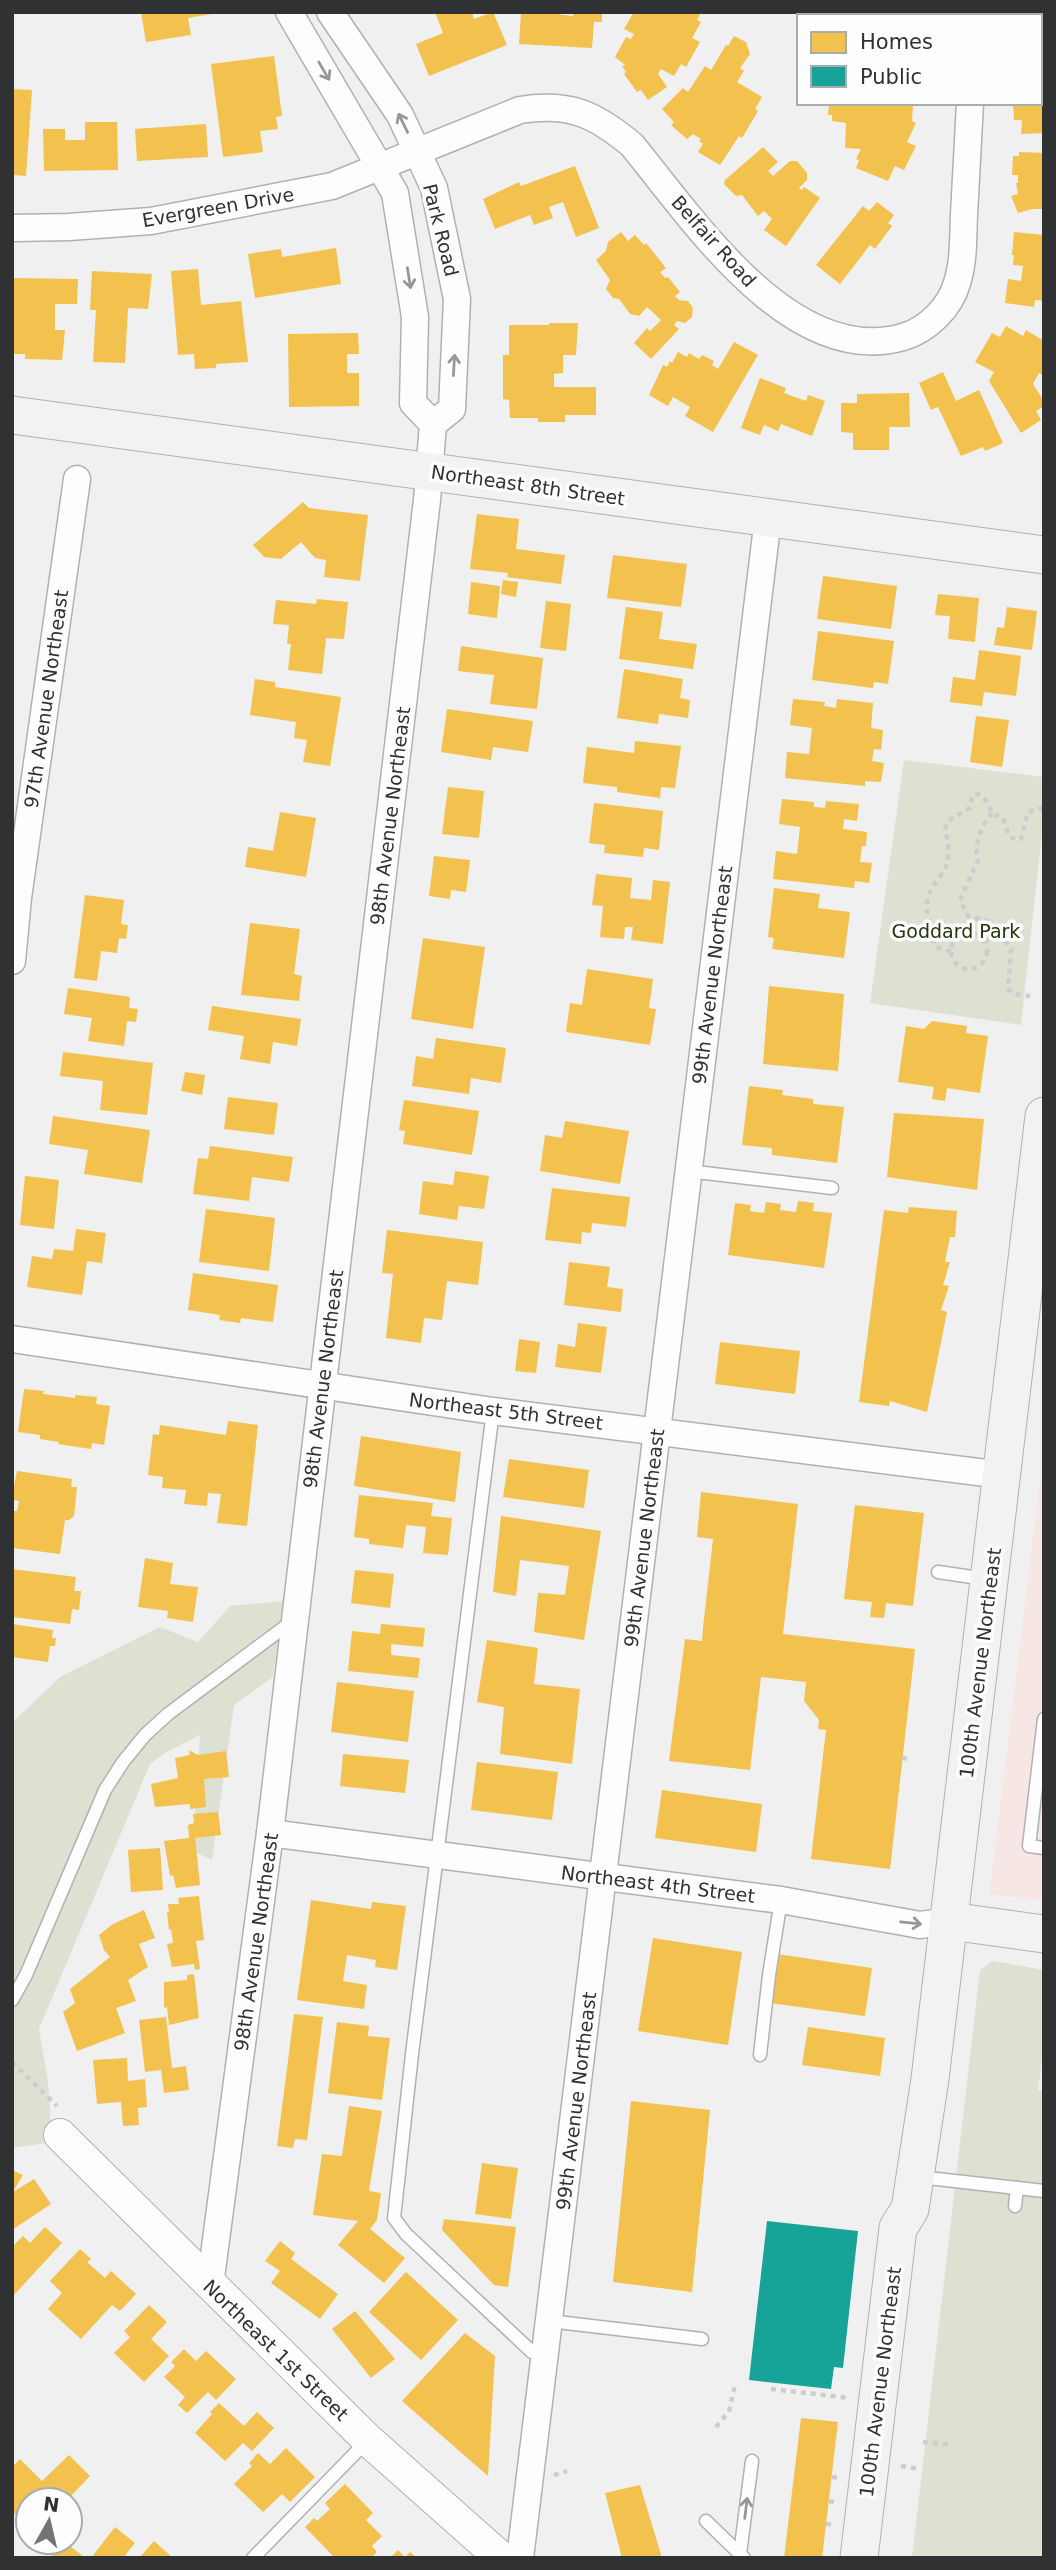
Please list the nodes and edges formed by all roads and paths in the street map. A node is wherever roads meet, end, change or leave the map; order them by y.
1 (289, 12) edge
2 (330, 12) edge
3 (970, 105) edge
4 (417, 152) junction
5 (379, 167) junction
6 (12, 228) edge
7 (12, 415) edge
8 (433, 424) junction
9 (430, 472) junction
10 (77, 479) dead end
11 (768, 518) junction
12 (1044, 555) edge
13 (1044, 808) edge
14 (992, 813) junction
15 (1002, 937) junction
16 (984, 941) junction
17 (951, 951) junction
18 (12, 961) edge
19 (1030, 996) dead end
20 (1044, 1116) edge
21 (688, 1171) junction
22 (832, 1188) dead end
23 (12, 1339) edge
24 (322, 1386) junction
25 (493, 1411) junction
26 (657, 1430) junction
27 (1002, 1475) junction
28 (938, 1572) dead end
29 (990, 1580) junction
30 (294, 1620) junction
31 (1044, 1719) edge
32 (902, 1758) dead end
33 (910, 1759) dead end
34 (270, 1833) junction
35 (1044, 1848) edge
36 (439, 1856) junction
37 (603, 1878) junction
38 (781, 1900) junction
39 (950, 1921) junction
40 (1044, 1934) edge
41 (12, 2000) edge
42 (760, 2055) dead end
43 (12, 2062) edge
44 (58, 2120) joint
45 (1017, 2188) junction
46 (1044, 2191) edge
47 (913, 2193) junction
48 (1015, 2206) dead end
49 (210, 2285) junction
50 (549, 2321) junction
51 (702, 2339) dead end
52 (545, 2354) junction
53 (735, 2385) dead end
54 (771, 2389) dead end
55 (863, 2399) dead end
56 (716, 2427) dead end
57 (368, 2440) junction
58 (923, 2442) dead end
59 (953, 2445) dead end
60 (752, 2461) dead end
61 (901, 2466) dead end
62 (920, 2469) dead end
63 (706, 2521) dead end
64 (742, 2556) edge
65 (253, 2558) edge
66 (501, 2558) edge
67 (520, 2558) edge
68 (859, 2558) edge
69 (883, 2558) edge

1 -> 5 street, Park Road
4 -> 2 street, Park Road
3 - 4 street, Belfair Road
4 - 5 street, Evergreen Drive
8 -> 4 street, Park Road
5 - 6 street, Evergreen Drive
5 -> 8 street, Park Road
7 - 9 main road, Northeast 8th Street
8 - 9 street
9 - 11 main road, Northeast 8th Street
9 - 24 street, 98th Avenue Northeast
10 - 18 street, 97th Avenue Northeast
11 - 12 main road, Northeast 8th Street
11 - 21 street, 99th Avenue Northeast
13 - 14 path
14 - 15 path
14 - 17 path
15 - 16 path
15 - 19 path
16 - 17 path
16 - 17 path
20 - 27 main road, 100th Avenue Northeast
21 - 22 lane
21 - 26 street, 99th Avenue Northeast
23 - 24 street, Northeast 5th Street
24 - 25 street, Northeast 5th Street
24 - 30 street, 98th Avenue Northeast
25 - 26 street, Northeast 5th Street
25 - 36 lane
26 - 27 street, Northeast 5th Street
26 - 37 street, 99th Avenue Northeast
27 - 29 main road, 100th Avenue Northeast
28 - 29 lane
29 - 39 main road, 100th Avenue Northeast
30 - 34 street, 98th Avenue Northeast
30 - 41 lane
31 - 35 lane
32 - 33 path
34 - 36 street, Northeast 4th Street
34 - 49 street, 98th Avenue Northeast
36 - 37 street, Northeast 4th Street
36 - 52 lane
37 - 38 street, Northeast 4th Street
37 - 50 street, 99th Avenue Northeast
38 -> 39 street, Northeast 4th Street
38 - 42 lane
39 - 40 main road, Northeast 4th Street
39 - 47 main road, 100th Avenue Northeast
43 - 44 path
44 - 49 street, Northeast 1st Street
45 - 46 lane
45 - 47 lane
45 - 48 lane
47 - 68 main road, 100th Avenue Northeast
47 - 69 main road, 100th Avenue Northeast
49 - 57 street, Northeast 1st Street
50 - 51 lane
50 - 52 street, 99th Avenue Northeast
52 - 67 street, 99th Avenue Northeast
53 - 56 path
54 - 55 path
57 - 65 lane
57 - 66 street, Northeast 1st Street
58 - 59 path
64 -> 60 lane
61 - 62 path
63 - 64 lane

